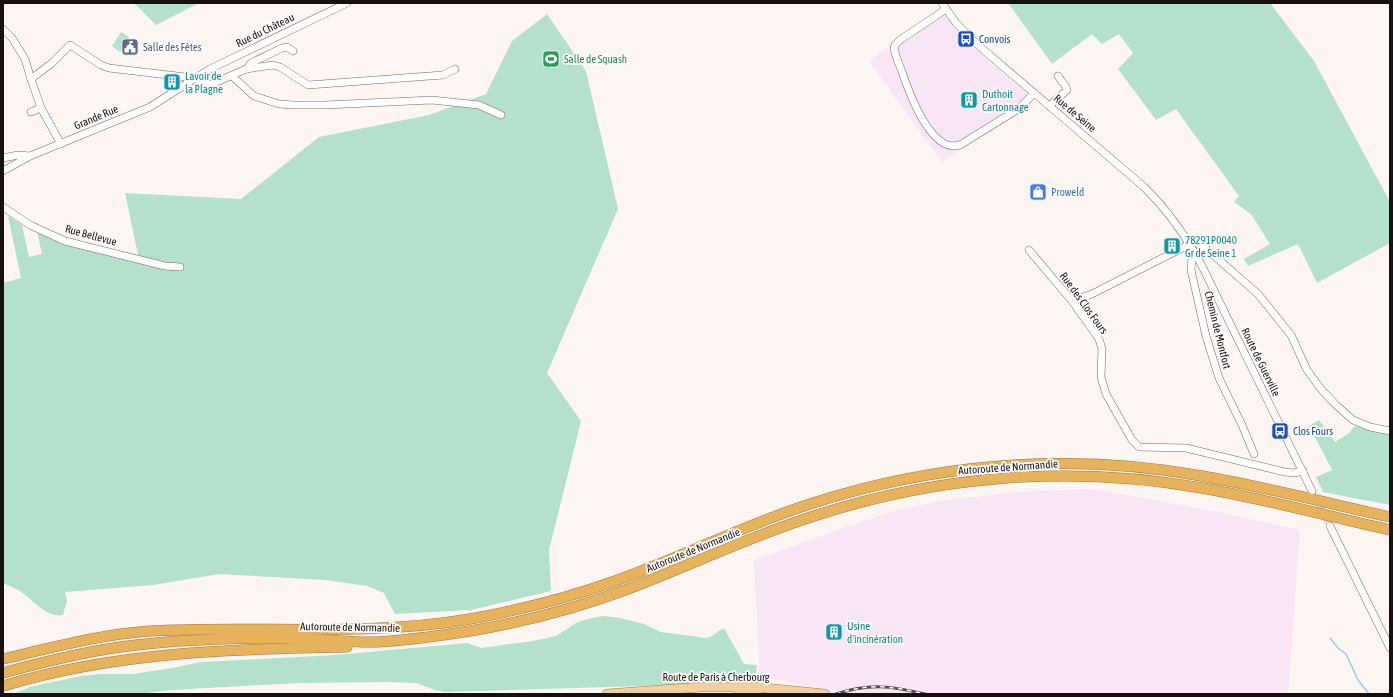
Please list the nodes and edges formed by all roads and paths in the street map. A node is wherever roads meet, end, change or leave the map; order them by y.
1 (347, 3) edge
2 (942, 3) edge
3 (946, 9) junction
4 (3, 29) edge
5 (293, 51) dead end
6 (246, 69) junction
7 (455, 69) dead end
8 (232, 76) junction
9 (1058, 76) dead end
10 (194, 78) junction
11 (31, 79) junction
12 (1034, 93) junction
13 (1049, 106) junction
14 (41, 108) junction
15 (31, 112) dead end
16 (501, 115) dead end
17 (61, 144) junction
18 (30, 156) junction
19 (3, 158) edge
20 (3, 171) edge
21 (3, 207) edge
22 (1190, 244) junction
23 (1029, 250) dead end
24 (1195, 252) junction
25 (180, 268) dead end
26 (1072, 301) junction
27 (1390, 431) edge
28 (1254, 454) dead end
29 (1303, 471) junction
30 (1312, 491) tunnel mouth
31 (1390, 517) edge
32 (1330, 526) tunnel mouth
33 (1390, 530) edge
34 (374, 642) junction
35 (1390, 648) edge
36 (3, 659) edge
37 (3, 673) edge
38 (3, 686) edge
39 (607, 694) edge
40 (673, 694) edge
41 (758, 694) edge
42 (825, 694) edge

1 - 10 street, Rue du Château
2 - 3 street, Rue de Seine
3 - 12 street, Rue de Seine
3 - 12 street
4 - 11 street
5 - 6 street
6 - 7 street
6 - 8 street
8 - 10 street
8 - 16 street
9 - 13 street
10 - 11 street
10 - 17 street, Grande Rue
11 - 14 street
12 - 13 street, Rue de Seine
13 - 22 street, Rue de Seine
14 - 15 street
14 - 17 street
17 - 18 street, Grande Rue
18 - 19 street
18 - 20 street, Grande Rue
21 - 25 street, Rue Bellevue
22 - 24 street, Route de Guerville
22 - 26 street
22 - 27 street
23 - 26 street, Rue des Clos Fours
24 - 28 street, Chemin de Montfort
24 - 29 street, Route de Guerville
26 - 29 street, Rue des Clos Fours
29 - 30 street, Route de Guerville
31 - 36 highway, Autoroute de Normandie
32 - 35 street
33 - 34 highway, Autoroute de Normandie
34 - 37 highway, Autoroute de Normandie
34 - 38 highway
39 - 42 main road, Route de Paris à Cherbourg
40 - 41 main road, Route de Paris à Cherbourg

